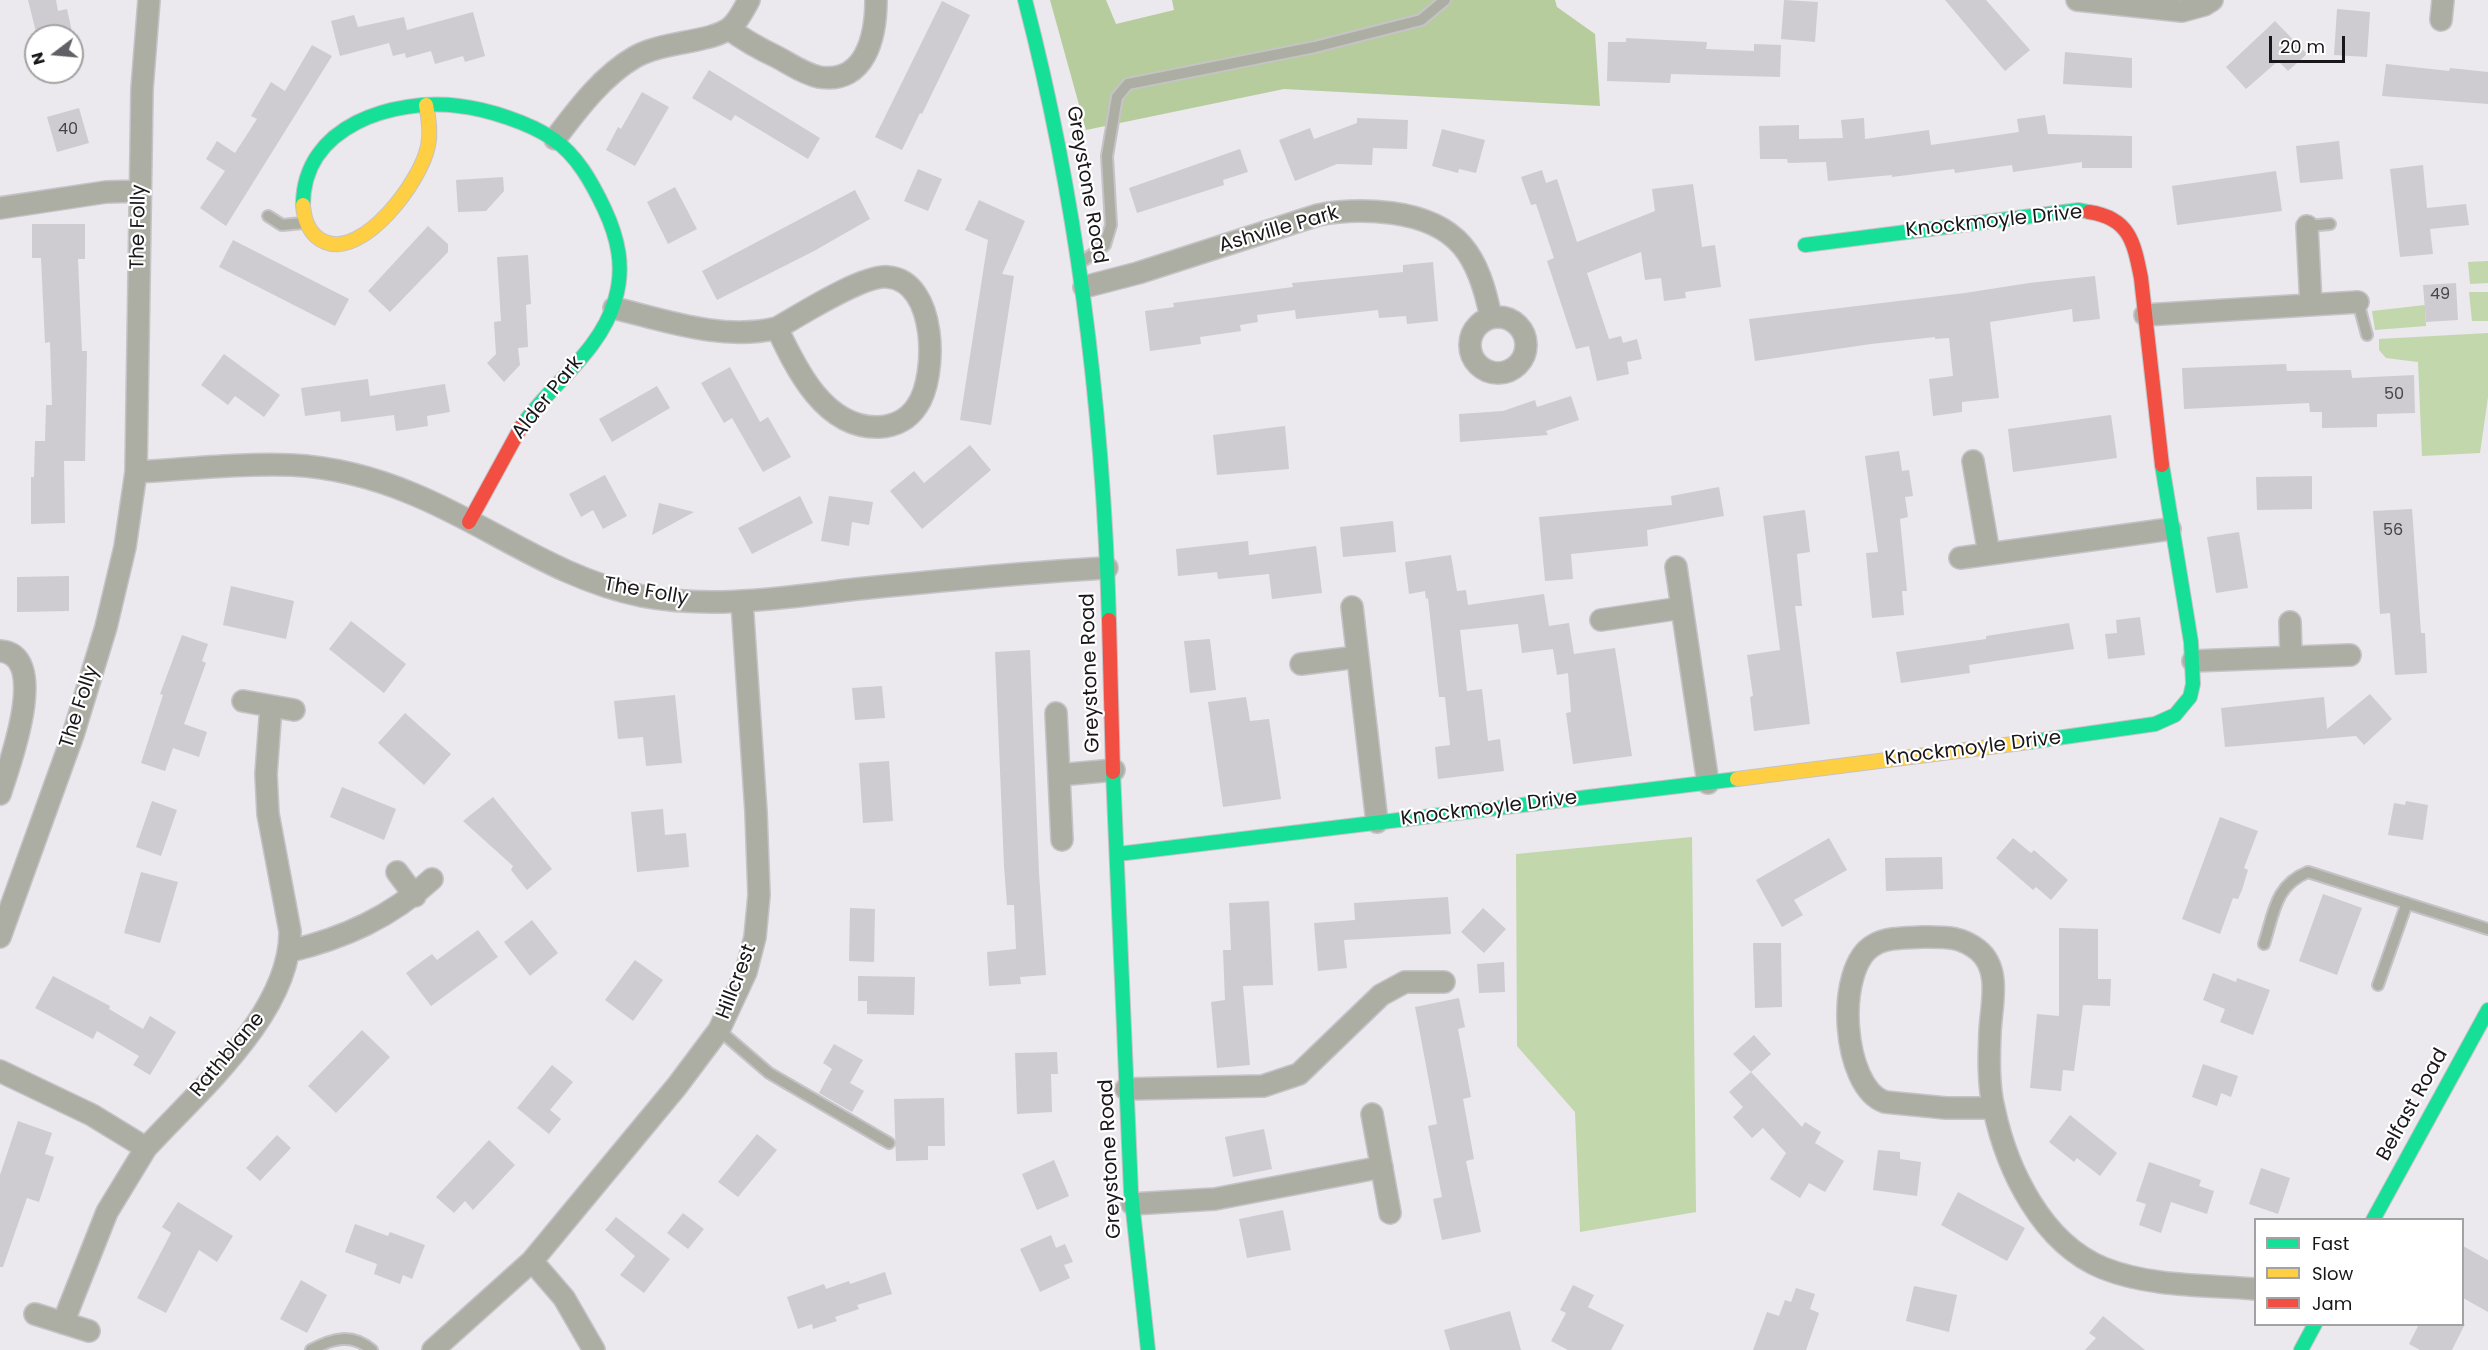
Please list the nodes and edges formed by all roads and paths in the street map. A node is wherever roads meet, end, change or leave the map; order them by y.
1 (149, 0) edge
2 (749, 0) edge
3 (876, 0) edge
4 (1025, 0) edge
5 (1444, 0) edge
6 (2077, 0) edge
7 (2212, 0) edge
8 (729, 29) junction
9 (426, 105) junction
10 (555, 140) junction
11 (140, 191) junction
12 (0, 208) edge
13 (268, 216) dead end
14 (306, 223) junction
15 (2330, 224) dead end
16 (2307, 226) joint
17 (1805, 245) dead end
18 (1080, 263) junction
19 (1084, 287) junction
20 (2358, 303) joint
21 (2311, 305) junction
22 (614, 308) junction
23 (2145, 315) junction
24 (1491, 318) dead end
25 (777, 328) junction
26 (2367, 335) dead end
27 (1973, 460) dead end
28 (136, 471) junction
29 (469, 522) junction
30 (2170, 529) junction
31 (1989, 554) junction
32 (1960, 558) dead end
33 (1676, 567) dead end
34 (1107, 568) junction
35 (742, 602) junction
36 (1352, 607) dead end
37 (1681, 609) junction
38 (1601, 620) dead end
39 (2290, 622) dead end
40 (0, 651) edge
41 (2350, 655) dead end
42 (2291, 656) junction
43 (1357, 657) junction
44 (2193, 661) junction
45 (1301, 664) dead end
46 (243, 701) dead end
47 (271, 706) junction
48 (294, 710) dead end
49 (1056, 713) dead end
50 (1114, 770) junction
51 (1059, 775) junction
52 (1707, 783) junction
53 (0, 794) edge
54 (1377, 822) junction
55 (1062, 840) dead end
56 (1118, 854) junction
57 (397, 872) dead end
58 (432, 879) dead end
59 (414, 896) junction
60 (2407, 903) junction
61 (2488, 929) edge
62 (0, 937) edge
63 (2264, 944) dead end
64 (290, 951) junction
65 (1444, 982) dead end
66 (2378, 985) dead end
67 (2488, 1010) edge
68 (719, 1030) junction
69 (0, 1071) edge
70 (1126, 1089) junction
71 (1993, 1108) junction
72 (1372, 1114) dead end
73 (889, 1143) dead end
74 (147, 1148) junction
75 (1382, 1167) junction
76 (1132, 1204) junction
77 (1390, 1213) dead end
78 (2374, 1218) edge
79 (532, 1262) junction
80 (2254, 1289) edge
81 (35, 1314) dead end
82 (63, 1323) junction
83 (2314, 1326) edge
84 (89, 1331) dead end
85 (311, 1350) edge
86 (372, 1350) edge
87 (433, 1350) edge
88 (594, 1350) edge
89 (1148, 1350) edge
90 (2301, 1350) edge

1 - 11 street, The Folly
2 - 8 street
3 - 8 street
4 - 18 street, Greystone Road
5 - 18 lane
6 - 7 street
8 - 10 street
9 - 10 street, Alder Park
9 - 14 street, Alder Park
9 - 14 street
10 - 22 street, Alder Park
11 - 12 street
11 - 28 street, The Folly
13 - 14 lane
15 - 16 lane
16 - 21 street
17 - 23 street, Knockmoyle Drive
18 - 19 street, Greystone Road
19 - 24 street, Ashville Park
19 - 34 street, Greystone Road
20 - 21 street
20 - 26 lane
21 - 23 street
22 - 25 street
22 - 29 street, Alder Park
23 - 30 street, Knockmoyle Drive
25 - 25 street
27 - 31 street
28 - 29 street, The Folly
28 - 62 street, The Folly
29 - 35 street, The Folly
30 - 31 street
30 - 44 street, Knockmoyle Drive
31 - 32 street
33 - 37 street
34 - 35 street, The Folly
34 - 50 street, Greystone Road
35 - 68 street, Hillcrest
36 - 43 street, Knockmoyle Drive
37 - 38 street
37 - 52 street
39 - 42 street
40 - 53 street
41 - 42 street
42 - 44 street
43 - 45 street
43 - 54 street, Knockmoyle Drive
44 - 52 street, Knockmoyle Drive
46 - 47 street
47 - 48 street
47 - 64 street, Rathblane
49 - 51 street
50 - 51 street
50 - 56 street, Greystone Road
51 - 55 street
52 - 54 street, Knockmoyle Drive
54 - 56 street, Knockmoyle Drive
56 - 70 street, Greystone Road
57 - 59 street
58 - 59 street
59 - 64 street
60 - 61 lane
60 - 63 lane
60 - 66 lane
64 - 74 street, Rathblane
65 - 70 street
67 - 78 street, Belfast Road
68 - 73 lane
68 - 79 street, Hillcrest
69 - 74 street
70 - 76 street, Greystone Road
71 - 71 street
71 - 80 street
72 - 75 street
74 - 82 street, Rathblane
75 - 76 street
75 - 77 street
76 - 89 street, Greystone Road
79 - 87 street, Hillcrest
79 - 88 street
81 - 82 street
82 - 84 street
83 - 90 street
85 - 86 lane

